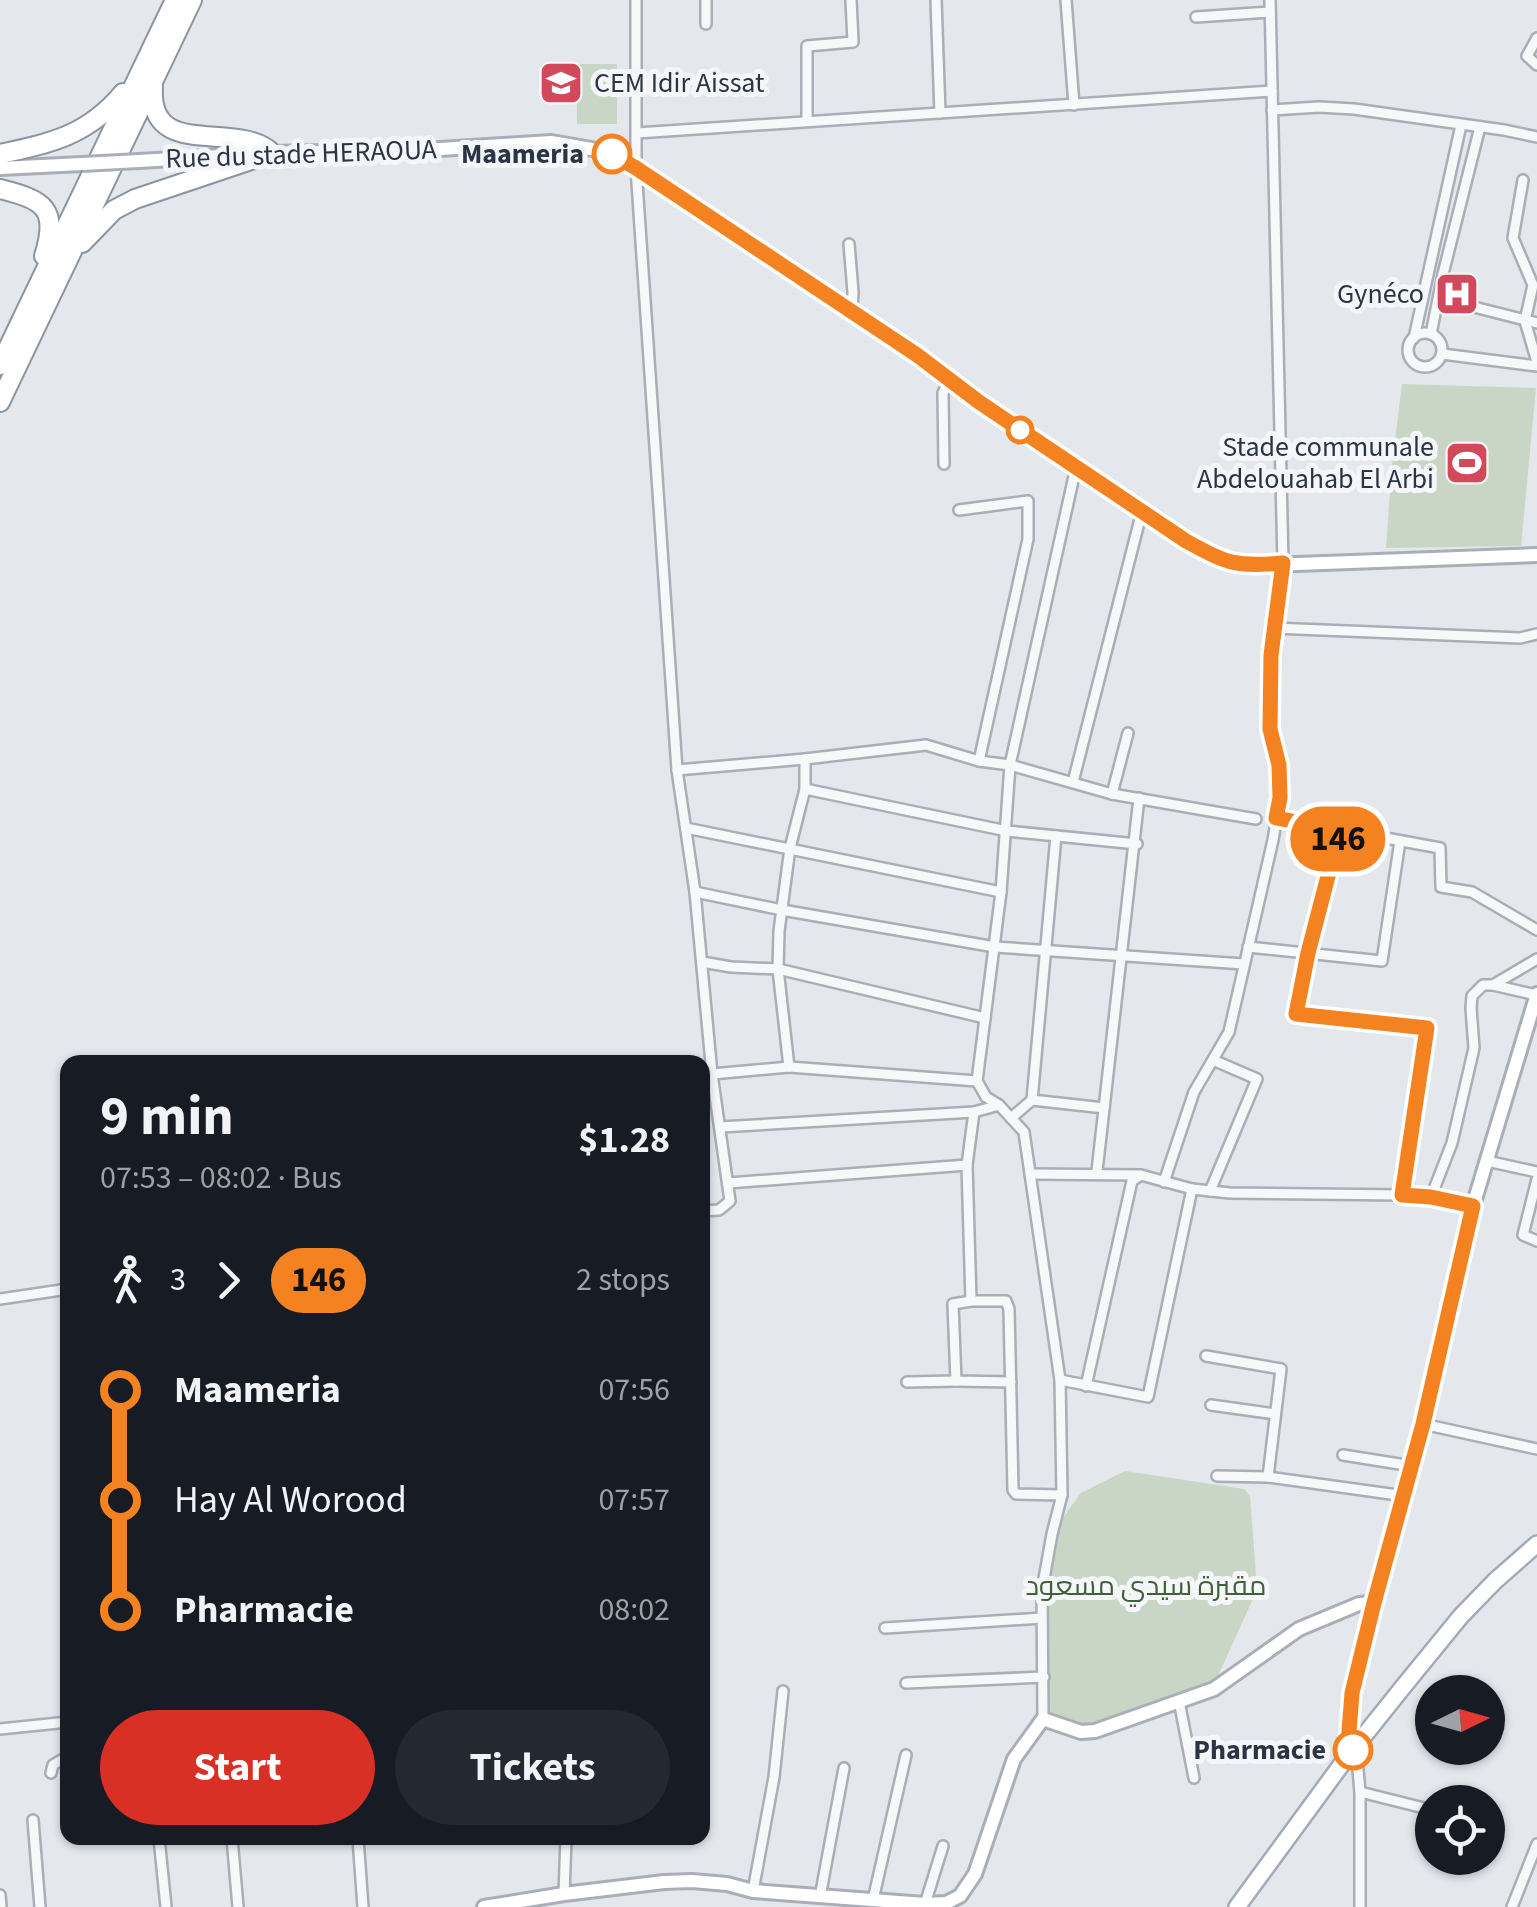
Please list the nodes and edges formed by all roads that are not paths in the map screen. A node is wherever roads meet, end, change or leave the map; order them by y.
1 (175, 0) edge
2 (192, 0) edge
3 (636, 0) edge
4 (706, 0) edge
5 (851, 0) edge
6 (936, 0) edge
7 (1066, 0) edge
8 (1270, 0) edge
9 (1270, 12) junction
10 (1196, 17) dead end
11 (706, 24) dead end
12 (1537, 38) edge
13 (1537, 64) edge
14 (145, 79) junction
15 (1272, 91) junction
16 (1074, 105) junction
17 (1272, 110) junction
18 (940, 113) junction
19 (807, 121) junction
20 (1462, 125) junction
21 (1480, 127) junction
22 (637, 133) junction
23 (1537, 137) edge
24 (0, 154) edge
25 (272, 154) junction
26 (0, 168) edge
27 (636, 168) junction
28 (1523, 180) dead end
29 (0, 189) edge
30 (849, 244) dead end
31 (71, 254) junction
32 (1466, 305) dead end
33 (26, 312) junction
34 (852, 312) junction
35 (1525, 320) junction
36 (1537, 323) edge
37 (1432, 334) junction
38 (1414, 338) junction
39 (1442, 354) junction
40 (1537, 364) edge
41 (0, 365) edge
42 (949, 380) junction
43 (0, 402) edge
44 (944, 464) dead end
45 (1076, 467) junction
46 (959, 510) dead end
47 (1142, 511) junction
48 (1537, 555) edge
49 (1283, 563) junction
50 (1273, 628) junction
51 (1537, 634) edge
52 (1128, 732) dead end
53 (805, 759) junction
54 (978, 761) junction
55 (1010, 764) junction
56 (677, 770) junction
57 (1073, 782) junction
58 (805, 789) junction
59 (1112, 794) junction
60 (1139, 798) junction
61 (1276, 818) junction
62 (1256, 819) dead end
63 (686, 828) junction
64 (1340, 830) junction
65 (1007, 831) junction
66 (1056, 836) junction
67 (1400, 841) junction
68 (1135, 844) junction
69 (790, 848) junction
70 (695, 892) junction
71 (1001, 892) junction
72 (782, 910) junction
73 (1537, 930) edge
74 (995, 947) junction
75 (1248, 947) junction
76 (1046, 950) junction
77 (1308, 953) junction
78 (1121, 956) junction
79 (1537, 960) edge
80 (702, 962) junction
81 (1244, 964) junction
82 (778, 970) junction
83 (1492, 985) junction
84 (1537, 998) edge
85 (985, 1018) junction
86 (1213, 1060) junction
87 (788, 1067) junction
88 (712, 1074) junction
89 (977, 1082) junction
90 (1032, 1100) junction
91 (999, 1104) junction
92 (1104, 1108) junction
93 (974, 1112) junction
94 (1011, 1118) junction
95 (720, 1128) junction
96 (1487, 1161) junction
97 (968, 1165) junction
98 (1096, 1171) dead end
99 (1030, 1174) junction
100 (1141, 1176) junction
101 (1537, 1176) edge
102 (728, 1182) junction
103 (1164, 1182) junction
104 (1192, 1189) junction
105 (1210, 1191) junction
106 (1402, 1195) junction
107 (1431, 1197) junction
108 (1473, 1206) junction
109 (710, 1211) edge
110 (1537, 1241) edge
111 (60, 1290) edge
112 (0, 1298) edge
113 (971, 1300) junction
114 (1206, 1356) dead end
115 (1060, 1380) junction
116 (956, 1381) junction
117 (908, 1382) dead end
118 (1011, 1382) junction
119 (1086, 1386) junction
120 (1211, 1405) dead end
121 (1275, 1414) junction
122 (1423, 1424) junction
123 (1537, 1449) edge
124 (1343, 1455) dead end
125 (1412, 1466) junction
126 (1217, 1476) dead end
127 (1268, 1477) junction
128 (1062, 1495) junction
129 (1405, 1496) junction
130 (1537, 1544) edge
131 (1374, 1603) junction
132 (1042, 1618) junction
133 (885, 1628) dead end
134 (1044, 1677) junction
135 (906, 1683) dead end
136 (783, 1692) dead end
137 (1180, 1701) junction
138 (1043, 1718) junction
139 (60, 1723) edge
140 (0, 1729) edge
141 (1351, 1752) junction
142 (906, 1755) dead end
143 (60, 1761) edge
144 (844, 1768) dead end
145 (51, 1773) dead end
146 (1194, 1778) dead end
147 (1360, 1792) junction
148 (1415, 1806) edge
149 (32, 1820) dead end
150 (1537, 1844) edge
151 (160, 1845) edge
152 (233, 1845) edge
153 (359, 1845) edge
154 (566, 1845) edge
155 (943, 1846) dead end
156 (753, 1891) junction
157 (564, 1894) junction
158 (0, 1895) edge
159 (820, 1897) junction
160 (776, 1900) edge
161 (873, 1900) junction
162 (926, 1904) junction
163 (945, 1905) edge
164 (1, 1907) edge
165 (40, 1907) edge
166 (166, 1907) edge
167 (238, 1907) edge
168 (363, 1907) edge
169 (484, 1907) edge
170 (1236, 1907) edge
171 (1360, 1907) edge
172 (1512, 1907) edge

1 - 14 highway
2 - 14 highway
3 - 22 street
4 - 11 street
5 - 19 street
6 - 18 street
7 - 16 street
8 - 9 street
9 - 10 street
9 - 15 street
12 - 13 street
14 - 24 highway
14 - 25 highway
14 - 31 highway
14 - 33 highway
15 - 16 street
15 - 17 street
16 - 18 street
17 - 20 street
17 - 49 street
18 - 19 street
19 - 22 street
20 - 21 street
20 - 38 street
21 - 23 street
21 - 37 street
22 - 27 street
25 - 26 street, Rue du stade HERAOUA, bridge
25 - 27 street, Rue du stade HERAOUA
25 - 31 highway
27 - 34 street, Rue du stade HERAOUA
27 - 56 street
28 - 35 street
29 - 33 highway
30 - 34 street
31 - 43 highway
32 - 35 street
33 - 41 highway
34 - 42 street, Rue du stade HERAOUA
35 - 36 street
35 - 40 street
37 - 38 street
37 - 39 street
38 - 39 street
39 - 40 street
42 - 44 street
42 - 45 street, Rue du stade HERAOUA
45 - 47 street, Rue du stade HERAOUA
45 - 55 street
46 - 54 street
47 - 49 street, Rue du stade HERAOUA
47 - 57 street
48 - 49 street, Rue du stade HERAOUA
49 - 50 street
50 - 51 street
50 - 61 street
52 - 59 street
53 - 54 street
53 - 56 street
53 - 58 street
54 - 55 street
55 - 57 street
55 - 65 street
56 - 63 street
57 - 59 street
58 - 65 street
58 - 69 street
59 - 60 street
60 - 62 street
60 - 68 street
61 - 64 street
61 - 75 street
63 - 69 street
63 - 70 street
64 - 67 street
64 - 77 street
65 - 66 street
65 - 71 street
66 - 68 street
66 - 76 street
67 - 73 street
67 - 77 street
68 - 78 street
69 - 71 street
69 - 72 street
70 - 72 street
70 - 80 street
71 - 74 street
72 - 74 street
72 - 82 street
74 - 76 street
74 - 85 street
75 - 77 street
75 - 81 street
76 - 78 street
76 - 90 street
77 - 106 street
78 - 81 street
78 - 92 street
79 - 83 street
80 - 82 street
80 - 88 street
81 - 86 street
82 - 85 street
82 - 87 street
83 - 84 street
83 - 107 street
84 - 96 street
85 - 89 street
86 - 103 street
86 - 105 street
87 - 88 street
87 - 89 street
88 - 95 street
89 - 91 street
90 - 92 street
90 - 94 street
91 - 93 street
91 - 94 street
92 - 98 street
93 - 95 street
93 - 97 street
94 - 99 street
95 - 102 street
96 - 101 street
96 - 108 street
97 - 102 street
97 - 113 street
99 - 100 street
99 - 115 street
100 - 103 street
100 - 119 street
101 - 110 street
102 - 109 street
103 - 104 street
104 - 105 street
104 - 119 street
105 - 106 street
106 - 107 street
107 - 108 street
108 - 122 street
111 - 112 street
113 - 116 street
113 - 118 street
114 - 121 street
115 - 119 street
115 - 128 street
116 - 117 street
116 - 118 street
118 - 128 street
120 - 121 street
121 - 127 street
122 - 123 street
122 - 125 street
124 - 125 street
125 - 129 street
126 - 127 street
127 - 129 street
128 - 132 street
129 - 131 street
130 - 141 main road
131 - 137 street
131 - 141 street
132 - 133 street
132 - 134 street
134 - 135 street
134 - 138 street
136 - 156 street
137 - 138 street
137 - 146 street
138 - 163 street
139 - 140 street
141 - 147 street
141 - 170 main road
142 - 161 street
143 - 145 street
144 - 159 street
147 - 148 street
147 - 171 street
149 - 165 street
150 - 172 street
151 - 166 street
152 - 167 street
153 - 168 street
154 - 157 street
155 - 162 street
156 - 157 street
156 - 160 street
157 - 169 street
158 - 164 street
159 - 160 street
159 - 161 street
161 - 162 street
162 - 163 street

